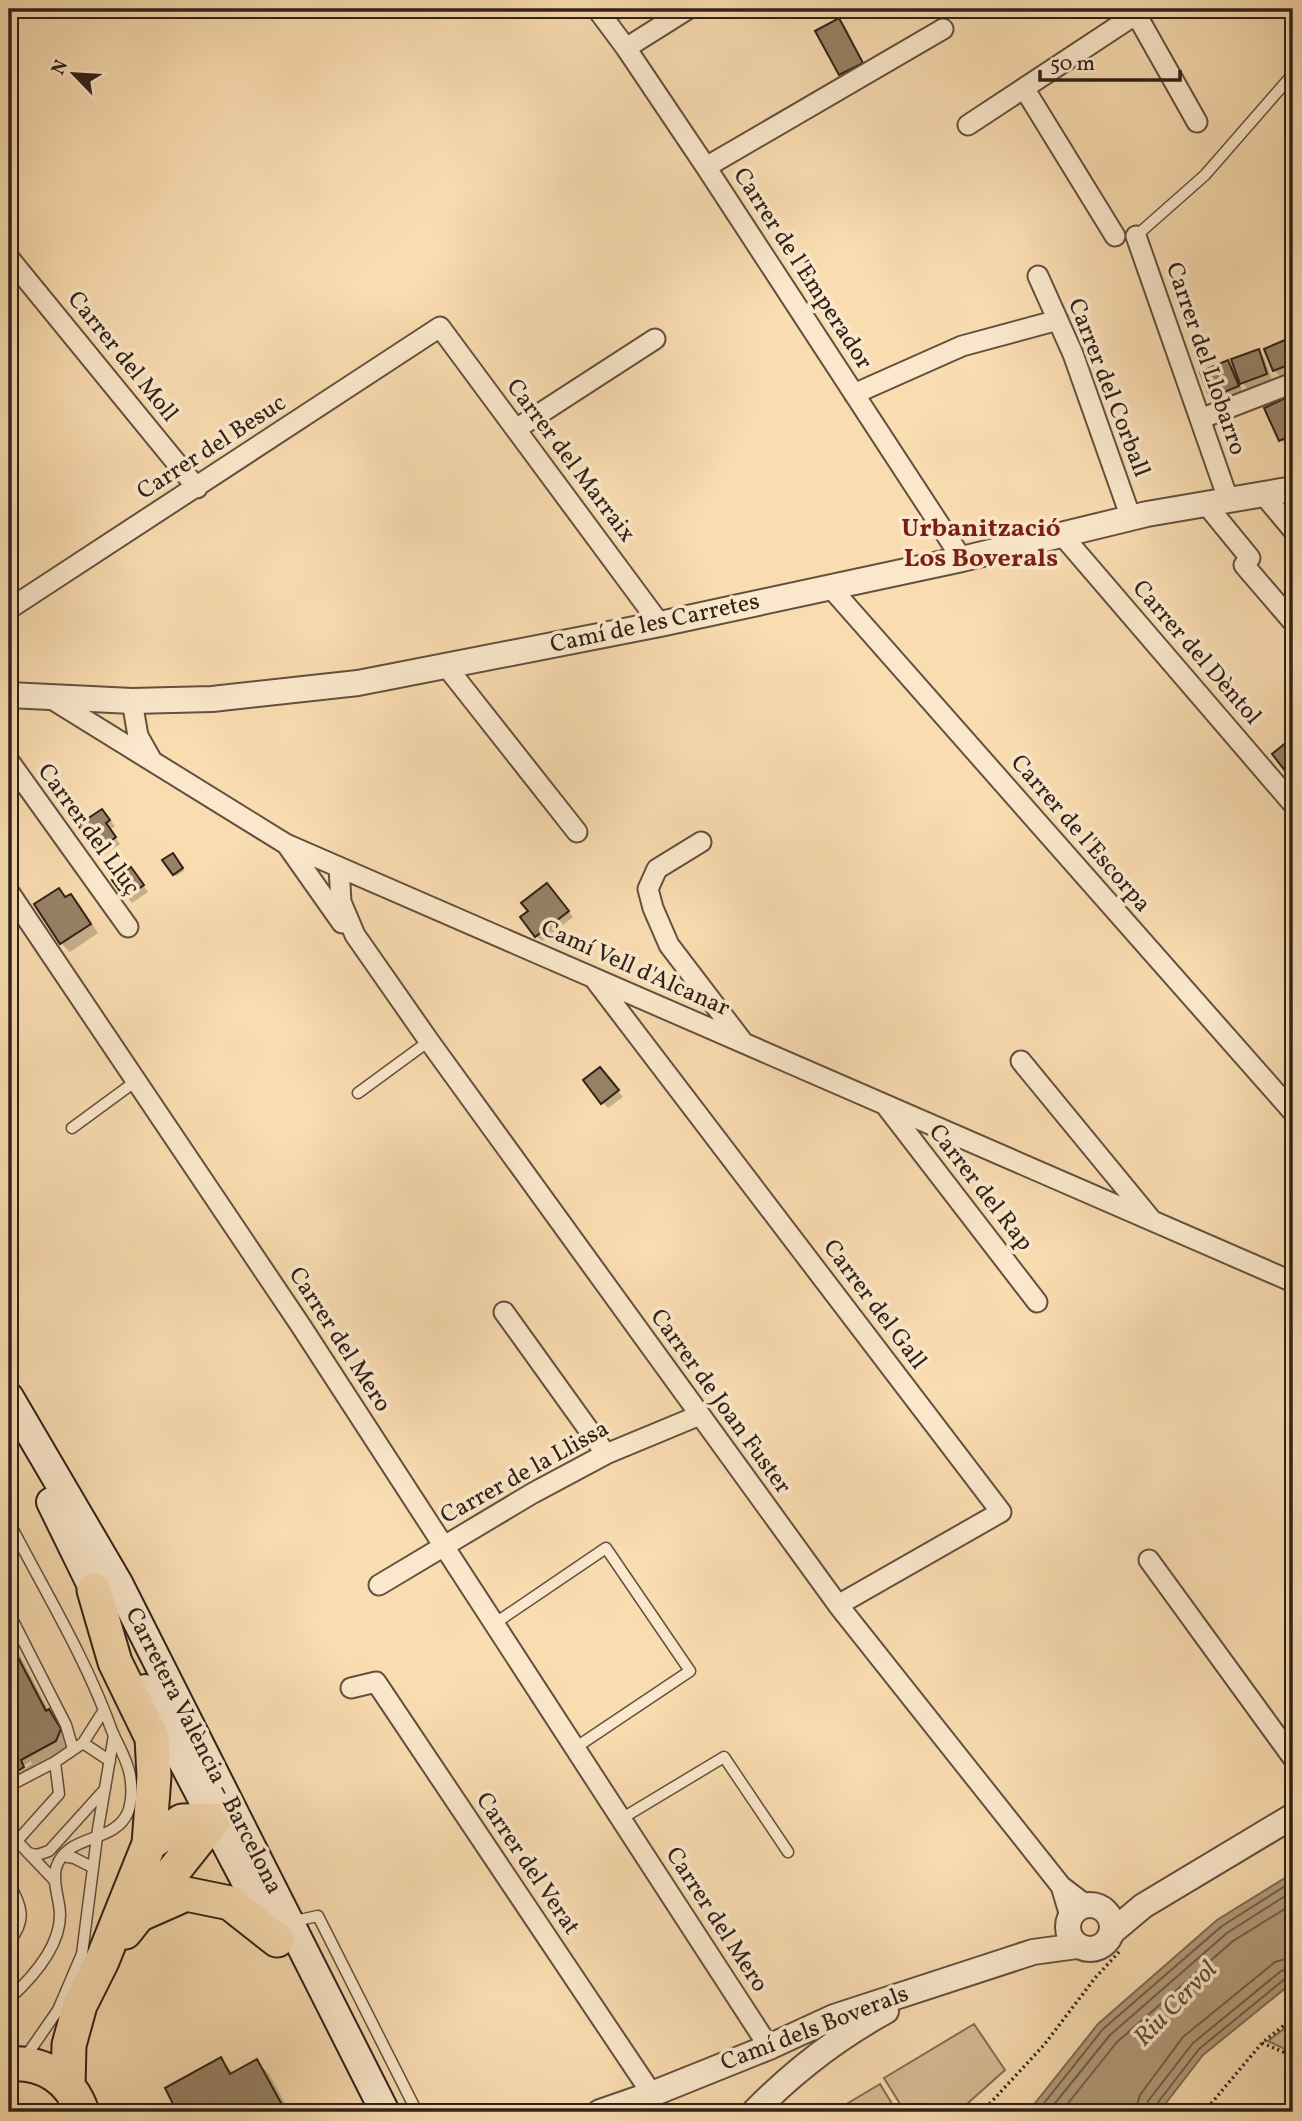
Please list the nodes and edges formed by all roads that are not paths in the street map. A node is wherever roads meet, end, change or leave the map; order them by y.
1 (597, 9) edge
2 (688, 9) edge
3 (1140, 11) edge
4 (943, 29) dead end
5 (626, 48) junction
6 (1293, 74) edge
7 (1024, 88) junction
8 (1197, 122) dead end
9 (968, 125) dead end
10 (706, 167) junction
11 (1115, 236) dead end
12 (1136, 236) joint
13 (9, 258) edge
14 (1038, 276) dead end
15 (1058, 320) junction
16 (440, 327) joint
17 (654, 339) dead end
18 (1293, 383) edge
19 (854, 394) junction
20 (1200, 419) junction
21 (516, 429) junction
22 (197, 488) junction
23 (1293, 489) edge
24 (1262, 493) junction
25 (1217, 501) junction
26 (1130, 518) junction
27 (1293, 530) edge
28 (1062, 535) junction
29 (962, 559) junction
30 (831, 588) junction
31 (9, 609) edge
32 (1293, 622) edge
33 (660, 624) junction
34 (446, 666) junction
35 (9, 695) edge
36 (50, 698) junction
37 (133, 700) junction
38 (111, 737) junction
39 (151, 760) junction
40 (9, 761) edge
41 (1293, 804) edge
42 (577, 832) dead end
43 (701, 842) dead end
44 (286, 844) junction
45 (335, 865) junction
46 (364, 878) junction
47 (9, 892) edge
48 (327, 904) junction
49 (128, 927) dead end
50 (355, 935) junction
51 (593, 978) junction
52 (429, 1041) junction
53 (743, 1043) junction
54 (1021, 1061) dead end
55 (136, 1081) junction
56 (358, 1093) dead end
57 (884, 1104) junction
58 (1293, 1112) edge
59 (72, 1128) dead end
60 (1153, 1221) junction
61 (1293, 1282) edge
62 (1037, 1302) dead end
63 (504, 1312) dead end
64 (9, 1396) edge
65 (9, 1414) edge
66 (700, 1415) junction
67 (606, 1454) junction
68 (9, 1524) edge
69 (444, 1546) junction
70 (1149, 1560) dead end
71 (379, 1585) dead end
72 (106, 1587) junction
73 (838, 1605) junction
74 (9, 1613) edge
75 (495, 1624) junction
76 (351, 1688) dead end
77 (104, 1710) junction
78 (114, 1734) junction
79 (83, 1743) junction
80 (575, 1748) junction
81 (73, 1749) junction
82 (1293, 1758) edge
83 (110, 1761) junction
84 (55, 1762) junction
85 (9, 1786) edge
86 (106, 1788) junction
87 (1293, 1816) edge
88 (621, 1819) junction
89 (214, 1820) junction
90 (97, 1836) junction
91 (13, 1843) edge
92 (149, 1843) junction
93 (788, 1852) dead end
94 (29, 1853) junction
95 (63, 1856) junction
96 (92, 1867) junction
97 (55, 1881) junction
98 (9, 1884) edge
99 (1143, 1906) junction
100 (138, 1915) junction
101 (1081, 1920) junction
102 (283, 1931) junction
103 (9, 1942) edge
104 (1116, 1942) junction
105 (102, 1961) junction
106 (932, 1985) junction
107 (9, 1999) edge
108 (79, 2005) junction
109 (334, 2012) junction
110 (769, 2047) junction
111 (19, 2064) edge
112 (75, 2099) edge
113 (642, 2102) edge
114 (367, 2112) edge
115 (385, 2112) edge
116 (417, 2112) edge
117 (600, 2112) edge
118 (754, 2112) edge

1 - 5 street, Carrer de l'Emperador
2 - 5 street
3 - 7 street
3 - 8 street
4 - 10 street
5 - 10 street, Carrer de l'Emperador
6 - 12 lane
7 - 9 street
7 - 11 street
10 - 19 street, Carrer de l'Emperador
12 - 20 street, Carrer del Llobarro
13 - 22 street, Carrer del Moll
14 - 15 street, Carrer del Corball
15 - 19 street
15 - 26 street, Carrer del Corball
16 - 21 street, Carrer del Marraix
16 - 22 street, Carrer del Besuc
17 - 21 street
18 - 20 street
19 - 29 street, Carrer de l'Emperador
20 - 25 street, Carrer del Llobarro
21 - 33 street, Carrer del Marraix
22 - 31 street, Carrer del Besuc
23 - 24 street, Camí de les Carretes
24 - 25 street, Camí de les Carretes
24 - 27 street
25 - 26 street, Camí de les Carretes
25 - 32 street, Carrer del Llobarro
26 - 28 street, Camí de les Carretes
28 - 29 street, Camí de les Carretes
28 - 41 street, Carrer del Dèntol
29 - 30 street, Camí de les Carretes
30 - 33 street, Camí de les Carretes
30 - 58 street, Carrer de l'Escorpa
33 - 34 street, Camí de les Carretes
34 - 37 street, Camí de les Carretes
34 - 42 street
35 - 36 street, Camí de les Carretes
36 - 37 street, Camí de les Carretes
36 - 38 street, Camí Vell d'Alcanar
37 - 38 street
37 - 39 street
38 - 39 street, Camí Vell d'Alcanar
39 - 44 street, Camí Vell d'Alcanar
40 - 49 street, Carrer del Lluç
43 - 53 street
44 - 45 street, Camí Vell d'Alcanar
44 - 48 street, Carrer de Joan Fuster
45 - 46 street, Camí Vell d'Alcanar
45 - 48 street
45 - 50 street, Carrer de Joan Fuster
46 - 50 street, Carrer de Joan Fuster
46 - 51 street, Camí Vell d'Alcanar
47 - 55 street, Carrer del Mero
48 - 50 street, Carrer de Joan Fuster
50 - 52 street, Carrer de Joan Fuster
51 - 53 street, Camí Vell d'Alcanar
51 - 73 street, Carrer del Gall
52 - 56 lane
52 - 66 street, Carrer de Joan Fuster
53 - 57 street, Camí Vell d'Alcanar
54 - 60 street, Camí Vell d'Alcanar
55 - 59 lane
55 - 69 street, Carrer del Mero
57 - 60 street, Camí Vell d'Alcanar
57 - 62 street, Carrer del Rap
60 - 61 street, Camí Vell d'Alcanar
63 - 67 street
64 - 72 main road, Carretera València - Barcelona
65 - 72 main road, Carretera València - Barcelona
66 - 67 street, Carrer de la Llissa
66 - 73 street, Carrer de Joan Fuster
67 - 69 street, Carrer de la Llissa
68 - 77 lane
69 - 71 street, Carrer de la Llissa
69 - 75 street, Carrer del Mero
70 - 82 street
72 - 89 main road, Carretera València - Barcelona
72 - 92 highway
72 - 102 main road, Carretera València - Barcelona
73 - 101 street, Carrer de Joan Fuster
74 - 81 lane
75 - 80 street, Carrer del Mero
75 - 80 lane
76 - 113 street, Carrer del Verat
77 - 78 lane
77 - 79 lane
78 - 83 lane
78 - 90 lane
79 - 81 lane
79 - 83 lane
80 - 88 street, Carrer del Mero
81 - 84 lane
83 - 86 lane
84 - 85 lane
84 - 91 lane
86 - 90 lane
86 - 94 lane
87 - 99 street, Camí dels Boverals
88 - 93 lane
88 - 110 street, Carrer del Mero
89 - 92 highway
89 - 100 highway
89 - 102 main road, Carretera València - Barcelona
89 - 109 main road
90 - 95 lane
90 - 96 lane
91 - 94 lane
92 - 105 highway
94 - 97 lane
95 - 96 lane
95 - 97 lane
96 - 111 lane
97 - 107 lane
98 - 103 lane
99 - 101 street, Camí dels Boverals
99 - 104 street, Camí dels Boverals
100 - 102 highway
100 - 105 highway
101 - 104 street
101 - 104 street, Camí dels Boverals
101 - 106 street, Camí dels Boverals
102 - 109 main road, Carretera València - Barcelona
102 - 114 main road, Carretera València - Barcelona
102 - 116 lane
105 - 108 highway
106 - 110 street, Camí dels Boverals
106 - 118 street
108 - 111 highway
108 - 112 highway
109 - 115 main road, Carretera València - Barcelona
110 - 113 street, Camí dels Boverals
111 - 112 highway
113 - 117 street, Camí dels Boverals

